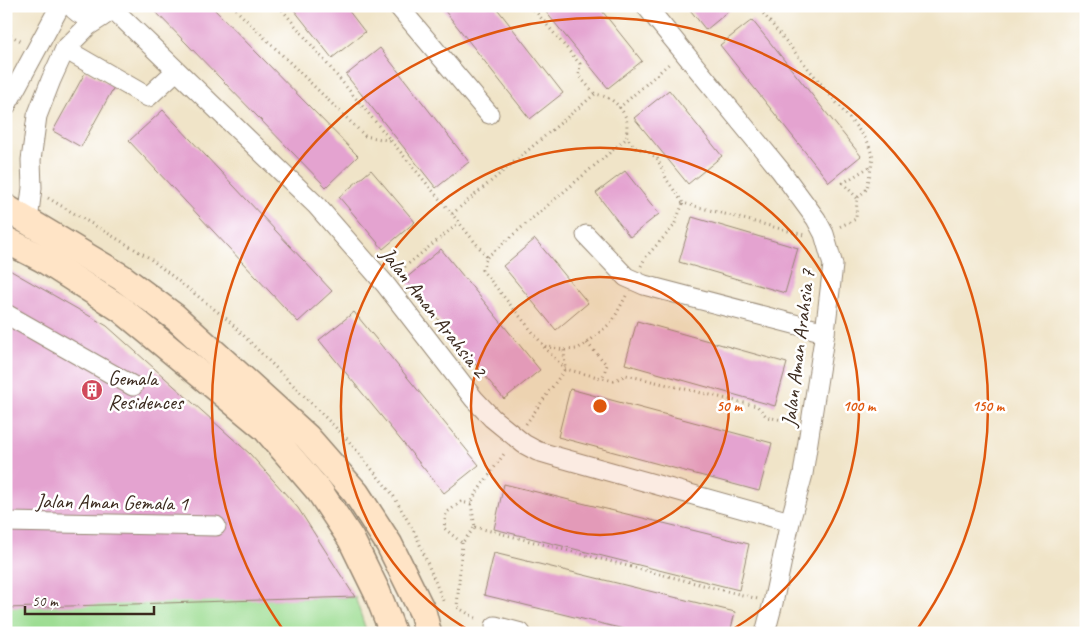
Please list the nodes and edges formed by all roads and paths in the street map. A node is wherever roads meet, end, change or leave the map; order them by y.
1 (60, 6) edge
2 (71, 6) edge
3 (232, 6) edge
4 (279, 6) edge
5 (398, 6) edge
6 (531, 6) edge
7 (646, 6) edge
8 (757, 6) edge
9 (110, 11) edge
10 (65, 49) junction
11 (683, 52) junction
12 (176, 71) junction
13 (595, 94) dead end
14 (6, 106) edge
15 (619, 108) dead end
16 (488, 114) dead end
17 (626, 138) dead end
18 (392, 141) junction
19 (871, 166) junction
20 (857, 198) junction
21 (683, 203) dead end
22 (17, 214) edge
23 (452, 214) dead end
24 (458, 223) dead end
25 (824, 234) junction
26 (586, 235) dead end
27 (6, 240) edge
28 (487, 257) dead end
29 (385, 284) junction
30 (6, 314) edge
31 (826, 332) junction
32 (587, 343) dead end
33 (544, 346) dead end
34 (564, 350) dead end
35 (564, 369) junction
36 (602, 379) junction
37 (133, 386) dead end
38 (811, 426) junction
39 (516, 438) junction
40 (472, 504) junction
41 (6, 522) edge
42 (790, 522) junction
43 (216, 526) dead end
44 (475, 527) junction
45 (462, 543) junction
46 (773, 603) junction
47 (495, 626) joint
48 (393, 633) edge
49 (428, 633) edge
50 (521, 633) edge
51 (765, 633) edge

1 - 14 street
2 - 9 street
3 - 18 path
4 - 18 path
5 - 16 street
6 - 13 path
7 - 11 street, Jalan Aman Arahsia 7
8 - 19 path
9 - 10 street
9 - 12 street, Jalan Aman Arahsia 2
10 - 12 street
10 - 22 street
11 - 15 path
11 - 25 street, Jalan Aman Arahsia 7
12 - 29 street, Jalan Aman Arahsia 2
17 - 28 path
18 - 23 path
19 - 20 path
19 - 20 path
20 - 25 path
21 - 25 path
22 - 49 street
24 - 29 path
25 - 31 street, Jalan Aman Arahsia 7
26 - 31 street
27 - 48 street
29 - 39 street, Jalan Aman Arahsia 2
30 - 37 street
31 - 38 street, Jalan Aman Arahsia 7
32 - 36 path
33 - 35 path
34 - 35 path
35 - 36 path
35 - 39 path
36 - 38 path
38 - 42 street, Jalan Aman Arahsia 7
39 - 40 path
39 - 42 street, Jalan Aman Arahsia 2
40 - 44 path
40 - 45 path
41 - 43 street, Jalan Aman Gemala 1
42 - 46 street, Jalan Aman Arahsia 7
44 - 45 path
44 - 46 path
45 - 47 path
46 - 51 street, Jalan Aman Arahsia 7
47 - 50 street

